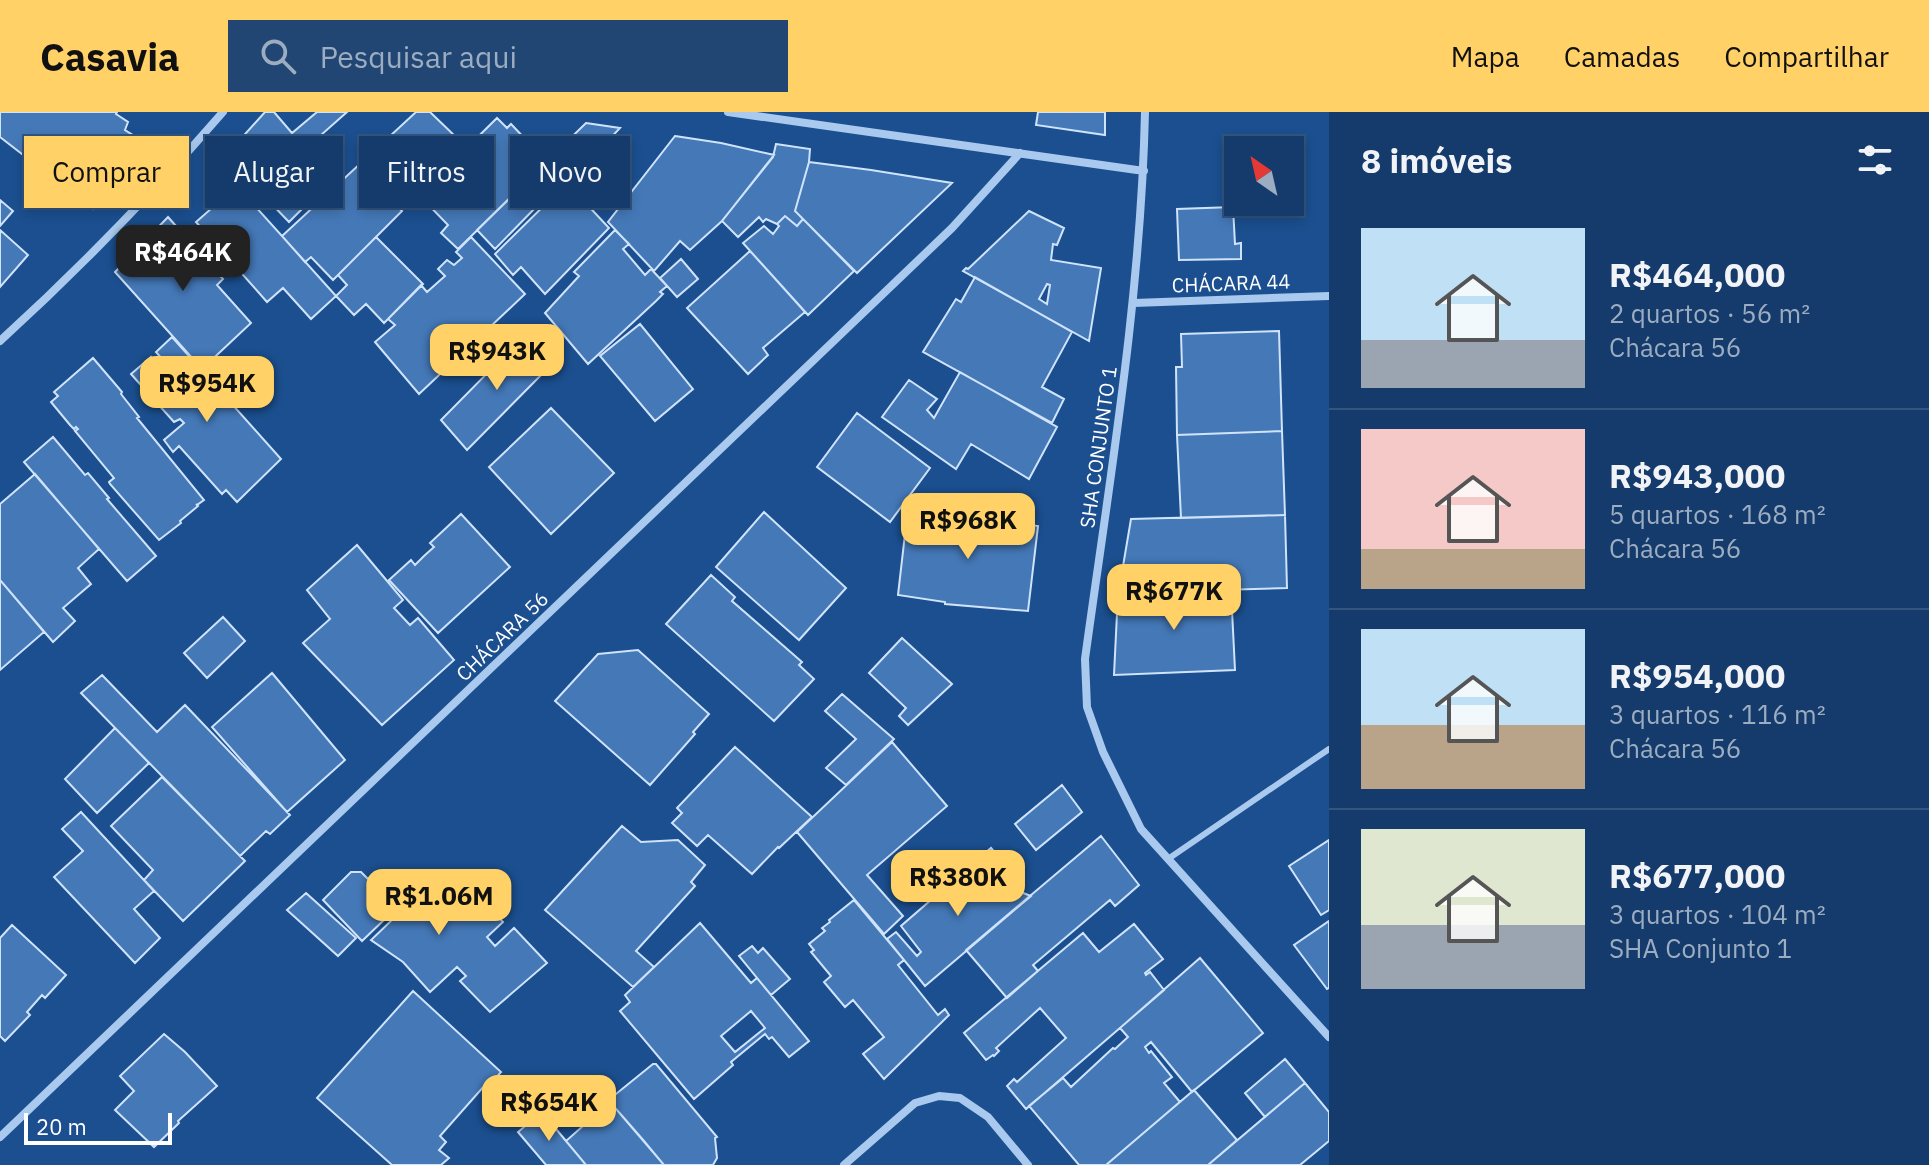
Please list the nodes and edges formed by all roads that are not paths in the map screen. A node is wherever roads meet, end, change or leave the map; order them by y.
1 (223, 112) edge
2 (728, 112) edge
3 (1145, 112) edge
4 (1020, 153) junction
5 (1144, 171) junction
6 (1329, 296) edge
7 (1134, 303) junction
8 (0, 341) edge
9 (1329, 749) edge
10 (1168, 859) junction
11 (1329, 1037) edge
12 (0, 1137) edge
13 (844, 1165) edge
14 (1028, 1165) edge

1 - 8 street
2 - 4 street
3 - 5 street, SHA CONJUNTO 1
4 - 5 street
4 - 12 street, CHÁCARA 56
5 - 7 street, SHA CONJUNTO 1
6 - 7 street, CHÁCARA 44
7 - 10 street, SHA CONJUNTO 1
9 - 10 lane
10 - 11 street, SHA CONJUNTO 1
13 - 14 street

